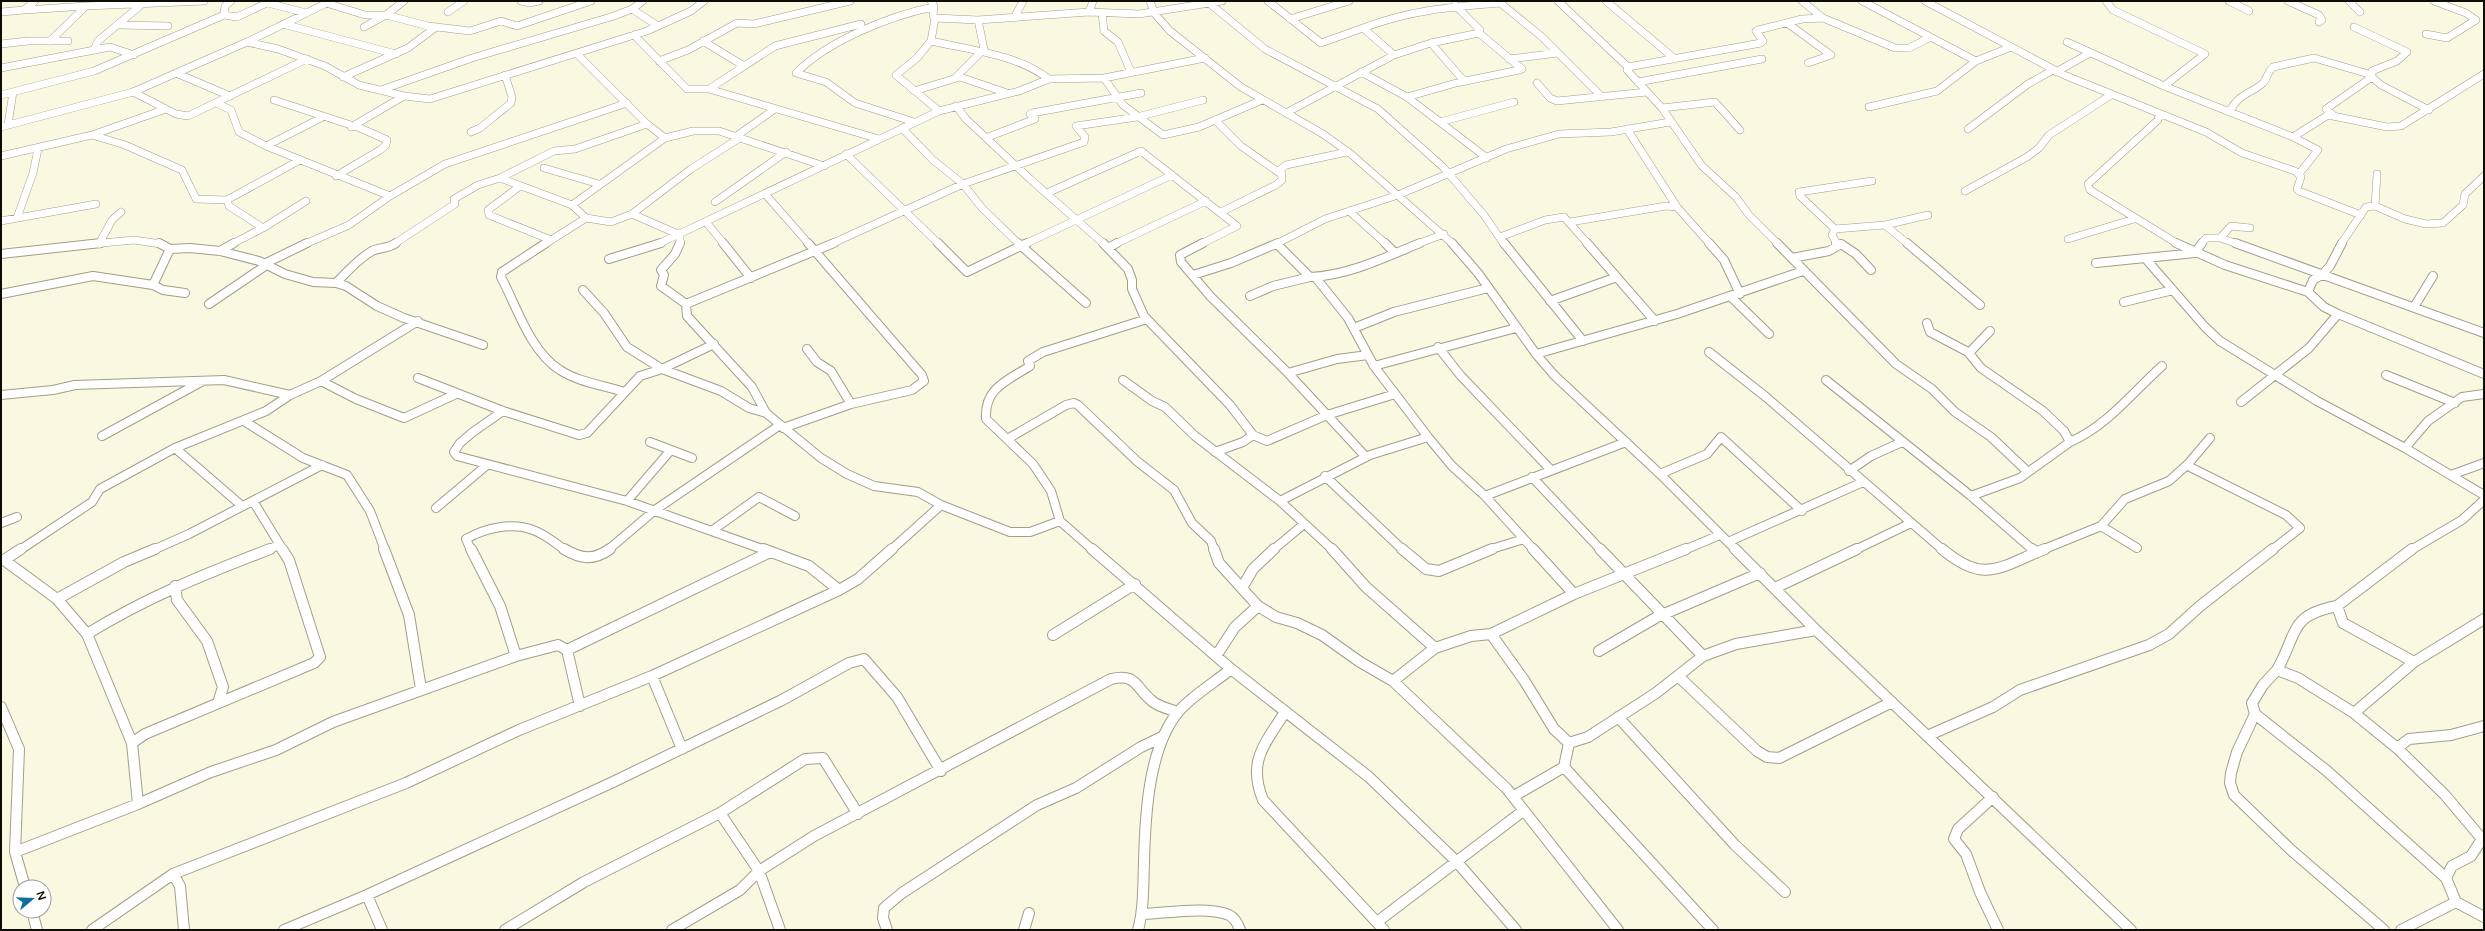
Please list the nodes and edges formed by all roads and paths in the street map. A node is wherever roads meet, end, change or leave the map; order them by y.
1 (35, 1) edge
2 (204, 1) edge
3 (231, 1) edge
4 (404, 1) edge
5 (464, 1) edge
6 (521, 1) edge
7 (539, 1) edge
8 (591, 1) edge
9 (643, 1) edge
10 (704, 1) edge
11 (850, 1) edge
12 (1023, 1) edge
13 (1093, 1) edge
14 (1150, 1) edge
15 (1222, 1) edge
16 (1268, 1) edge
17 (1349, 1) edge
18 (1558, 1) edge
19 (1606, 1) edge
20 (1802, 1) edge
21 (1862, 1) edge
22 (1925, 1) edge
23 (2106, 1) edge
24 (2229, 1) edge
25 (2288, 1) edge
26 (2349, 1) edge
27 (2434, 1) edge
28 (269, 2) edge
29 (329, 2) edge
30 (1500, 2) edge
31 (1208, 3) junction
32 (825, 4) edge
33 (932, 4) edge
34 (141, 5) junction
35 (1455, 5) junction
36 (86, 6) junction
37 (632, 9) junction
38 (24, 10) junction
39 (2249, 11) dead end
40 (1, 12) edge
41 (448, 12) dead end
42 (1090, 12) junction
43 (2360, 12) dead end
44 (306, 13) junction
45 (1102, 13) junction
46 (1154, 13) junction
47 (224, 15) junction
48 (386, 15) junction
49 (935, 18) junction
50 (1014, 18) junction
51 (1824, 18) junction
52 (1290, 19) junction
53 (978, 20) junction
54 (2319, 22) dead end
55 (1787, 23) junction
56 (283, 24) junction
57 (861, 24) dead end
58 (119, 25) junction
59 (168, 26) dead end
60 (658, 26) junction
61 (364, 27) dead end
62 (436, 27) junction
63 (2354, 27) dead end
64 (1363, 28) junction
65 (1479, 33) junction
66 (2426, 34) dead end
67 (634, 35) junction
68 (1929, 38) junction
69 (50, 41) junction
70 (68, 41) dead end
71 (703, 41) junction
72 (930, 41) junction
73 (247, 42) junction
74 (2067, 42) dead end
75 (1431, 43) junction
76 (1, 44) edge
77 (2012, 47) junction
78 (94, 50) junction
79 (981, 52) junction
80 (1558, 53) junction
81 (2090, 53) junction
82 (396, 54) junction
83 (577, 54) junction
84 (134, 55) junction
85 (1394, 55) junction
86 (1205, 58) junction
87 (1675, 58) junction
88 (307, 59) junction
89 (1509, 59) junction
90 (1762, 59) dead end
91 (659, 61) junction
92 (1976, 61) junction
93 (1808, 63) dead end
94 (744, 66) junction
95 (1628, 67) junction
96 (1, 68) edge
97 (2055, 71) junction
98 (1131, 72) junction
99 (1361, 72) junction
100 (176, 73) junction
101 (2484, 74) edge
102 (505, 75) junction
103 (2372, 76) junction
104 (343, 77) junction
105 (956, 77) junction
106 (1104, 78) junction
107 (1048, 79) junction
108 (1464, 81) junction
109 (2475, 81) junction
110 (1638, 82) junction
111 (1537, 83) dead end
112 (2484, 85) edge
113 (1335, 86) junction
114 (2164, 86) junction
115 (709, 89) junction
116 (381, 90) junction
117 (914, 91) junction
118 (13, 92) junction
119 (133, 92) junction
120 (1647, 92) junction
121 (1141, 93) dead end
122 (1008, 94) junction
123 (1, 95) edge
124 (2111, 95) junction
125 (230, 96) junction
126 (404, 96) junction
127 (1407, 96) junction
128 (1602, 97) junction
129 (1116, 98) junction
130 (274, 100) dead end
131 (1203, 100) dead end
132 (1262, 100) junction
133 (1514, 102) dead end
134 (216, 103) junction
135 (627, 103) junction
136 (956, 106) junction
137 (1869, 107) dead end
138 (1662, 108) junction
139 (166, 109) junction
140 (775, 109) junction
141 (2429, 110) junction
142 (939, 111) junction
143 (2230, 111) junction
144 (1286, 113) junction
145 (2159, 114) junction
146 (2333, 115) junction
147 (1137, 117) junction
148 (321, 118) junction
149 (1215, 120) junction
150 (914, 122) junction
151 (1440, 122) junction
152 (1670, 122) junction
153 (647, 124) junction
154 (5, 126) edge
155 (352, 127) junction
156 (902, 128) junction
157 (1627, 129) junction
158 (1968, 129) dead end
159 (1740, 130) dead end
160 (471, 132) dead end
161 (92, 136) junction
162 (2293, 136) junction
163 (988, 137) junction
164 (665, 138) junction
165 (736, 138) junction
166 (879, 139) junction
167 (266, 146) junction
168 (38, 149) junction
169 (786, 152) junction
170 (1347, 152) junction
171 (846, 154) junction
172 (1, 156) edge
173 (1487, 158) junction
174 (300, 160) junction
175 (1016, 164) junction
176 (824, 166) junction
177 (544, 168) dead end
178 (1281, 174) junction
179 (1450, 174) junction
180 (2299, 174) junction
181 (2377, 174) dead end
182 (1172, 175) junction
183 (336, 176) junction
184 (2484, 176) edge
185 (500, 178) junction
186 (1872, 181) dead end
187 (599, 184) junction
188 (963, 184) junction
189 (520, 186) junction
190 (1965, 191) dead end
191 (1047, 193) junction
192 (766, 195) junction
193 (390, 196) junction
194 (1398, 196) junction
195 (228, 200) junction
196 (306, 201) dead end
197 (1206, 201) junction
198 (715, 202) dead end
199 (96, 204) dead end
200 (572, 205) junction
201 (2375, 206) junction
202 (1677, 207) junction
203 (1350, 210) junction
204 (905, 211) junction
205 (121, 212) dead end
206 (1220, 212) junction
207 (632, 214) junction
208 (1928, 215) dead end
209 (2361, 215) junction
210 (17, 218) junction
211 (586, 218) junction
212 (2134, 219) junction
213 (1078, 220) junction
214 (1, 221) edge
215 (706, 222) junction
216 (1570, 222) junction
217 (1885, 225) junction
218 (263, 228) junction
219 (2250, 228) dead end
220 (1835, 229) junction
221 (1444, 234) junction
222 (680, 235) junction
223 (1500, 237) junction
224 (2220, 238) junction
225 (2068, 239) dead end
226 (551, 240) junction
227 (99, 244) junction
228 (1277, 244) junction
229 (1020, 245) junction
230 (1837, 245) junction
231 (170, 248) junction
232 (1108, 248) junction
233 (220, 251) junction
234 (814, 252) junction
235 (1394, 252) junction
236 (2195, 253) junction
237 (1, 254) edge
238 (1792, 258) junction
239 (2145, 258) junction
240 (609, 259) dead end
241 (2096, 263) dead end
242 (265, 265) junction
243 (1871, 270) dead end
244 (1803, 271) junction
245 (1193, 275) junction
246 (2322, 275) junction
247 (2433, 276) dead end
248 (1313, 277) junction
249 (751, 278) junction
250 (1618, 278) junction
251 (336, 283) junction
252 (153, 285) junction
253 (1488, 288) junction
254 (583, 290) dead end
255 (2172, 290) junction
256 (2308, 292) junction
257 (184, 293) dead end
258 (1, 294) edge
259 (1740, 294) junction
260 (1250, 296) dead end
261 (1732, 297) junction
262 (1550, 302) junction
263 (2124, 302) dead end
264 (1086, 303) dead end
265 (209, 304) dead end
266 (686, 304) junction
267 (1980, 306) dead end
268 (2414, 308) junction
269 (2338, 314) junction
270 (1147, 319) junction
271 (418, 321) junction
272 (1655, 321) junction
273 (1926, 323) dead end
274 (1354, 328) junction
275 (1516, 328) junction
276 (1990, 331) dead end
277 (2484, 333) edge
278 (1769, 334) dead end
279 (1583, 341) junction
280 (714, 344) junction
281 (483, 345) dead end
282 (1438, 347) junction
283 (807, 349) dead end
284 (1709, 352) dead end
285 (1969, 353) junction
286 (1536, 354) junction
287 (1368, 355) junction
288 (1374, 366) junction
289 (2162, 366) dead end
290 (662, 369) junction
291 (1288, 373) junction
292 (2484, 374) edge
293 (2274, 375) junction
294 (2386, 375) dead end
295 (418, 378) dead end
296 (321, 380) junction
297 (1123, 380) dead end
298 (1826, 380) dead end
299 (204, 381) junction
300 (624, 392) junction
301 (1, 394) edge
302 (456, 394) junction
303 (1395, 394) junction
304 (2484, 394) edge
305 (290, 395) junction
306 (2241, 402) dead end
307 (2455, 403) junction
308 (851, 404) junction
309 (503, 411) junction
310 (766, 413) junction
311 (1327, 415) junction
312 (244, 421) junction
313 (782, 426) junction
314 (1252, 435) junction
315 (102, 436) dead end
316 (1428, 437) junction
317 (1009, 438) junction
318 (2210, 438) dead end
319 (650, 442) dead end
320 (1626, 442) junction
321 (1902, 442) junction
322 (2070, 442) junction
323 (175, 448) junction
324 (2405, 448) junction
325 (670, 451) junction
326 (1216, 452) junction
327 (1366, 457) junction
328 (692, 458) dead end
329 (2484, 463) edge
330 (322, 465) junction
331 (487, 465) junction
332 (2188, 466) junction
333 (1551, 470) junction
334 (1849, 471) junction
335 (2028, 472) junction
336 (1660, 474) junction
337 (2451, 475) junction
338 (1325, 476) junction
339 (1532, 477) junction
340 (1863, 482) junction
341 (2484, 495) edge
342 (1485, 496) junction
343 (1971, 496) junction
344 (627, 500) junction
345 (2484, 500) edge
346 (253, 501) junction
347 (1280, 502) junction
348 (941, 505) junction
349 (242, 506) junction
350 (436, 508) dead end
351 (1802, 511) junction
352 (656, 512) junction
353 (795, 516) dead end
354 (17, 517) dead end
355 (1060, 521) junction
356 (1, 523) edge
357 (1911, 523) junction
358 (1304, 524) junction
359 (2101, 526) junction
360 (713, 530) junction
361 (1720, 535) junction
362 (1524, 539) junction
363 (1728, 542) junction
364 (279, 545) junction
365 (2137, 548) dead end
366 (770, 552) junction
367 (2036, 552) junction
368 (1623, 573) junction
369 (1760, 573) junction
370 (1134, 584) junction
371 (174, 586) junction
372 (1242, 588) junction
373 (1775, 588) junction
374 (839, 590) junction
375 (1574, 594) junction
376 (57, 599) junction
377 (1258, 606) junction
378 (2337, 606) junction
379 (1663, 613) junction
380 (2484, 619) edge
381 (1816, 630) junction
382 (87, 634) junction
383 (1491, 634) junction
384 (1053, 635) dead end
385 (1435, 648) junction
386 (567, 650) junction
387 (1599, 651) dead end
388 (516, 656) junction
389 (1216, 656) junction
390 (1703, 656) junction
391 (2414, 662) junction
392 (1231, 669) junction
393 (2277, 670) junction
394 (652, 676) junction
395 (1678, 676) junction
396 (1393, 680) junction
397 (421, 689) junction
398 (1892, 702) junction
399 (218, 703) junction
400 (580, 706) junction
401 (1, 707) edge
402 (1178, 712) junction
403 (1285, 712) junction
404 (2354, 713) junction
405 (2255, 714) junction
406 (1618, 717) junction
407 (2484, 726) edge
408 (1927, 736) junction
409 (1162, 737) junction
410 (132, 743) junction
411 (1569, 743) junction
412 (2397, 748) junction
413 (682, 749) junction
414 (1564, 767) junction
415 (941, 771) junction
416 (1514, 796) junction
417 (1993, 797) junction
418 (138, 804) junction
419 (1523, 811) junction
420 (720, 813) junction
421 (858, 814) junction
422 (15, 852) junction
423 (1456, 861) junction
424 (759, 871) junction
425 (173, 874) junction
426 (2446, 878) junction
427 (23, 879) edge
428 (1785, 892) dead end
429 (367, 895) junction
430 (2456, 902) junction
431 (1029, 913) dead end
432 (1144, 914) junction
433 (2484, 917) edge
434 (34, 919) edge
435 (1380, 926) edge
436 (37, 930) edge
437 (92, 930) edge
438 (184, 930) edge
439 (284, 930) edge
440 (382, 930) edge
441 (505, 930) edge
442 (672, 930) edge
443 (780, 930) edge
444 (887, 930) edge
445 (1024, 930) edge
446 (1138, 930) edge
447 (1240, 930) edge
448 (1516, 930) edge
449 (1618, 930) edge
450 (1713, 930) edge
451 (1998, 930) edge
452 (2131, 930) edge
453 (2384, 930) edge
454 (2400, 930) edge

1 - 38 street
2 - 34 street
3 - 47 street
4 - 48 street
5 - 41 street
6 - 7 street
8 - 62 street
9 - 37 street
10 - 60 street
11 - 32 street
12 - 50 street
13 - 42 street
14 - 46 street
15 - 31 street
16 - 52 street
17 - 52 street
18 - 95 street
19 - 87 street
20 - 51 street
21 - 68 street
22 - 77 street
23 - 114 street
24 - 39 street
25 - 54 street
26 - 43 street
27 - 66 street
28 - 44 street
28 - 47 street
29 - 44 street
29 - 48 street
30 - 35 street
30 - 80 street
31 - 46 street
31 - 113 street
32 - 71 street
33 - 49 street
33 - 150 street
34 - 36 street
34 - 58 street
35 - 64 street
35 - 65 street
36 - 38 street
36 - 69 street
37 - 60 street
37 - 116 street
38 - 40 street
42 - 45 street
42 - 50 street
44 - 56 street
45 - 46 street
45 - 98 street
46 - 86 street
47 - 84 street
48 - 61 street
48 - 62 street
49 - 53 street
49 - 72 street
50 - 53 street
51 - 55 street
51 - 68 street
52 - 64 street
53 - 79 street
55 - 87 street
55 - 93 street
56 - 73 street
56 - 82 street
57 - 94 street
58 - 59 street
58 - 78 street
60 - 67 street
62 - 82 street
63 - 103 street
64 - 85 street
65 - 75 street
65 - 89 street
67 - 83 street
67 - 91 street
68 - 92 street
69 - 70 street
69 - 76 street
71 - 91 street
71 - 94 street
72 - 79 street
72 - 117 street
73 - 88 street
73 - 100 street
74 - 81 street
75 - 85 street
75 - 108 street
77 - 92 street
77 - 97 street
78 - 84 street
78 - 96 street
79 - 105 street
79 - 107 street
80 - 89 street
80 - 128 street
81 - 97 street
81 - 114 street
82 - 104 street
83 - 102 street
83 - 135 street
84 - 118 street
85 - 99 street
86 - 98 street
86 - 132 street
87 - 95 street
88 - 104 street
88 - 125 street
89 - 108 street
90 - 110 street
91 - 115 street
92 - 137 street
94 - 115 street
95 - 110 street
97 - 124 street
97 - 158 street
98 - 106 street
99 - 113 street
99 - 127 street
100 - 119 street
100 - 125 street
101 - 109 street
102 - 126 street
102 - 160 street
103 - 141 street
103 - 143 street
103 - 146 street
104 - 116 street
105 - 117 street
105 - 122 street
106 - 107 street
106 - 129 street
107 - 122 street
108 - 127 street
109 - 112 street
109 - 141 street
110 - 120 street
111 - 128 street
113 - 144 street
113 - 179 street
114 - 143 street
115 - 140 street
116 - 126 street
117 - 142 street
118 - 123 street
118 - 154 street
119 - 139 street
119 - 154 street
120 - 128 street
120 - 138 street
121 - 129 street
122 - 136 street
124 - 145 street
124 - 190 street
125 - 134 street
126 - 155 street
127 - 151 street
129 - 147 street
129 - 163 street
130 - 148 street
131 - 147 street
132 - 144 street
132 - 149 street
133 - 151 street
134 - 139 street
134 - 167 street
135 - 153 street
135 - 193 street
136 - 142 street
136 - 163 street
138 - 152 street
138 - 159 street
139 - 161 street
140 - 165 street
140 - 166 street
141 - 146 street
142 - 150 street
143 - 162 street
144 - 170 street
145 - 180 street
145 - 212 street
146 - 162 street
147 - 149 street
147 - 175 street
148 - 155 street
148 - 167 street
149 - 178 street
150 - 156 street
151 - 173 street
152 - 157 street
152 - 238 street
153 - 164 street
153 - 185 street
155 - 183 street
156 - 166 street
156 - 188 street
157 - 173 street
157 - 202 street
161 - 168 street
161 - 195 street
162 - 180 street
163 - 175 street
164 - 165 street
164 - 187 street
165 - 169 street
165 - 207 street
166 - 171 street
167 - 174 street
168 - 172 street
168 - 210 street
169 - 176 street
169 - 198 street
170 - 178 street
170 - 194 street
171 - 176 street
171 - 204 street
173 - 179 street
174 - 183 street
174 - 195 street
175 - 188 street
175 - 191 street
176 - 192 street
177 - 187 street
178 - 206 street
179 - 194 street
179 - 223 street
180 - 209 street
181 - 201 street
182 - 191 street
182 - 197 street
182 - 213 street
183 - 193 street
184 - 201 street
185 - 189 street
185 - 251 street
186 - 220 street
187 - 200 street
188 - 204 street
188 - 229 street
189 - 200 street
189 - 226 street
191 - 213 street
192 - 215 street
192 - 234 street
193 - 242 street
194 - 203 street
194 - 221 street
195 - 218 street
196 - 218 street
197 - 206 street
197 - 232 street
199 - 210 street
200 - 211 street
201 - 209 street
202 - 216 street
202 - 259 street
203 - 228 street
203 - 235 street
204 - 229 street
204 - 234 street
205 - 227 street
206 - 245 street
207 - 211 street
207 - 222 street
208 - 217 street
209 - 246 street
210 - 214 street
211 - 226 street
212 - 225 street
212 - 236 street
213 - 229 street
213 - 232 street
215 - 222 street
215 - 249 street
216 - 223 street
216 - 250 street
217 - 220 street
217 - 267 street
218 - 233 street
219 - 224 street
220 - 230 street
221 - 235 street
221 - 253 street
222 - 240 street
222 - 266 street
223 - 262 street
224 - 236 street
224 - 246 street
226 - 300 street
227 - 231 street
227 - 237 street
228 - 245 street
228 - 248 street
229 - 264 street
230 - 238 street
230 - 243 street
231 - 233 street
231 - 252 street
232 - 270 street
233 - 242 street
234 - 249 street
234 - 308 street
235 - 248 street
236 - 239 street
236 - 256 street
238 - 244 street
239 - 241 street
239 - 255 street
242 - 251 street
242 - 265 street
244 - 259 street
244 - 335 street
245 - 291 street
246 - 256 street
246 - 268 street
247 - 268 street
248 - 260 street
248 - 274 street
249 - 266 street
250 - 262 street
250 - 272 street
251 - 271 street
252 - 257 street
252 - 258 street
253 - 274 street
253 - 275 street
254 - 290 street
255 - 263 street
255 - 293 street
256 - 269 street
259 - 261 street
261 - 272 street
261 - 278 street
262 - 279 street
266 - 280 street
268 - 277 street
269 - 292 street
269 - 293 street
270 - 314 street
270 - 317 street
271 - 281 street
271 - 296 street
272 - 279 street
273 - 285 street
274 - 287 street
275 - 282 street
275 - 286 street
276 - 285 street
279 - 286 street
280 - 290 street
280 - 310 street
282 - 288 street
282 - 333 street
283 - 308 street
284 - 334 street
285 - 322 street
286 - 320 street
287 - 288 street
287 - 291 street
288 - 303 street
289 - 322 street
290 - 300 street
290 - 310 street
291 - 311 street
293 - 306 street
293 - 324 street
294 - 307 street
295 - 302 street
296 - 302 street
296 - 305 street
297 - 326 street
298 - 321 street
299 - 301 street
299 - 305 street
299 - 315 street
300 - 309 street
302 - 309 street
303 - 311 street
303 - 316 street
304 - 307 street
305 - 312 street
307 - 324 street
308 - 313 street
309 - 331 street
310 - 313 street
311 - 314 street
311 - 327 street
312 - 323 street
312 - 330 street
313 - 348 street
313 - 352 street
314 - 326 street
316 - 327 street
316 - 342 street
317 - 355 street
317 - 372 street
318 - 332 street
319 - 325 street
320 - 333 street
320 - 336 street
321 - 334 street
321 - 343 street
322 - 335 street
323 - 349 street
323 - 376 street
324 - 337 street
325 - 328 street
325 - 344 street
326 - 347 street
327 - 338 street
329 - 337 street
330 - 346 street
330 - 397 street
331 - 344 street
331 - 350 street
332 - 359 street
332 - 408 street
333 - 339 street
334 - 340 street
335 - 343 street
336 - 351 street
336 - 361 street
337 - 341 street
338 - 347 street
338 - 362 street
339 - 342 street
339 - 368 street
340 - 351 street
340 - 357 street
342 - 362 street
343 - 367 street
344 - 352 street
345 - 378 street
346 - 349 street
346 - 364 street
347 - 358 street
348 - 355 street
348 - 374 street
349 - 376 street
351 - 363 street
352 - 360 street
352 - 388 street
353 - 360 street
354 - 356 street
355 - 370 street
357 - 367 street
357 - 373 street
358 - 372 street
358 - 385 street
359 - 365 street
359 - 367 street
360 - 366 street
361 - 363 street
361 - 368 street
362 - 375 street
363 - 369 street
364 - 371 street
364 - 399 street
366 - 374 street
366 - 386 street
368 - 375 street
368 - 379 street
369 - 373 street
369 - 379 street
370 - 384 street
370 - 389 street
371 - 382 street
371 - 399 street
372 - 377 street
373 - 381 street
374 - 394 street
375 - 383 street
376 - 382 street
377 - 389 street
377 - 396 street
378 - 391 street
378 - 393 street
379 - 387 street
379 - 390 street
380 - 391 street
381 - 390 street
381 - 398 street
382 - 410 street
383 - 385 street
383 - 411 street
385 - 396 street
386 - 388 street
386 - 400 street
388 - 397 street
389 - 392 street
390 - 395 street
391 - 404 street
392 - 402 street
392 - 403 street
393 - 404 street
393 - 405 street
394 - 400 street
394 - 413 street
395 - 398 street
395 - 406 street
396 - 416 street
397 - 418 street
398 - 408 street
399 - 410 street
400 - 425 street
401 - 422 street
402 - 409 street
402 - 415 street
403 - 423 street
403 - 435 street
404 - 412 street
405 - 426 street
405 - 453 street
406 - 411 street
406 - 428 street
407 - 412 street
408 - 417 street
409 - 432 street
409 - 444 street
410 - 418 street
411 - 414 street
412 - 426 street
413 - 415 street
413 - 429 street
414 - 416 street
414 - 450 street
415 - 421 street
416 - 419 street
417 - 451 street
417 - 452 street
418 - 422 street
419 - 423 street
419 - 449 street
420 - 421 street
420 - 424 street
420 - 441 street
421 - 424 street
422 - 427 street
423 - 435 street
423 - 448 street
424 - 442 street
424 - 443 street
425 - 437 street
425 - 438 street
426 - 430 street
429 - 439 street
429 - 440 street
430 - 433 street
430 - 454 street
431 - 445 street
432 - 446 street
432 - 447 street
434 - 436 street

